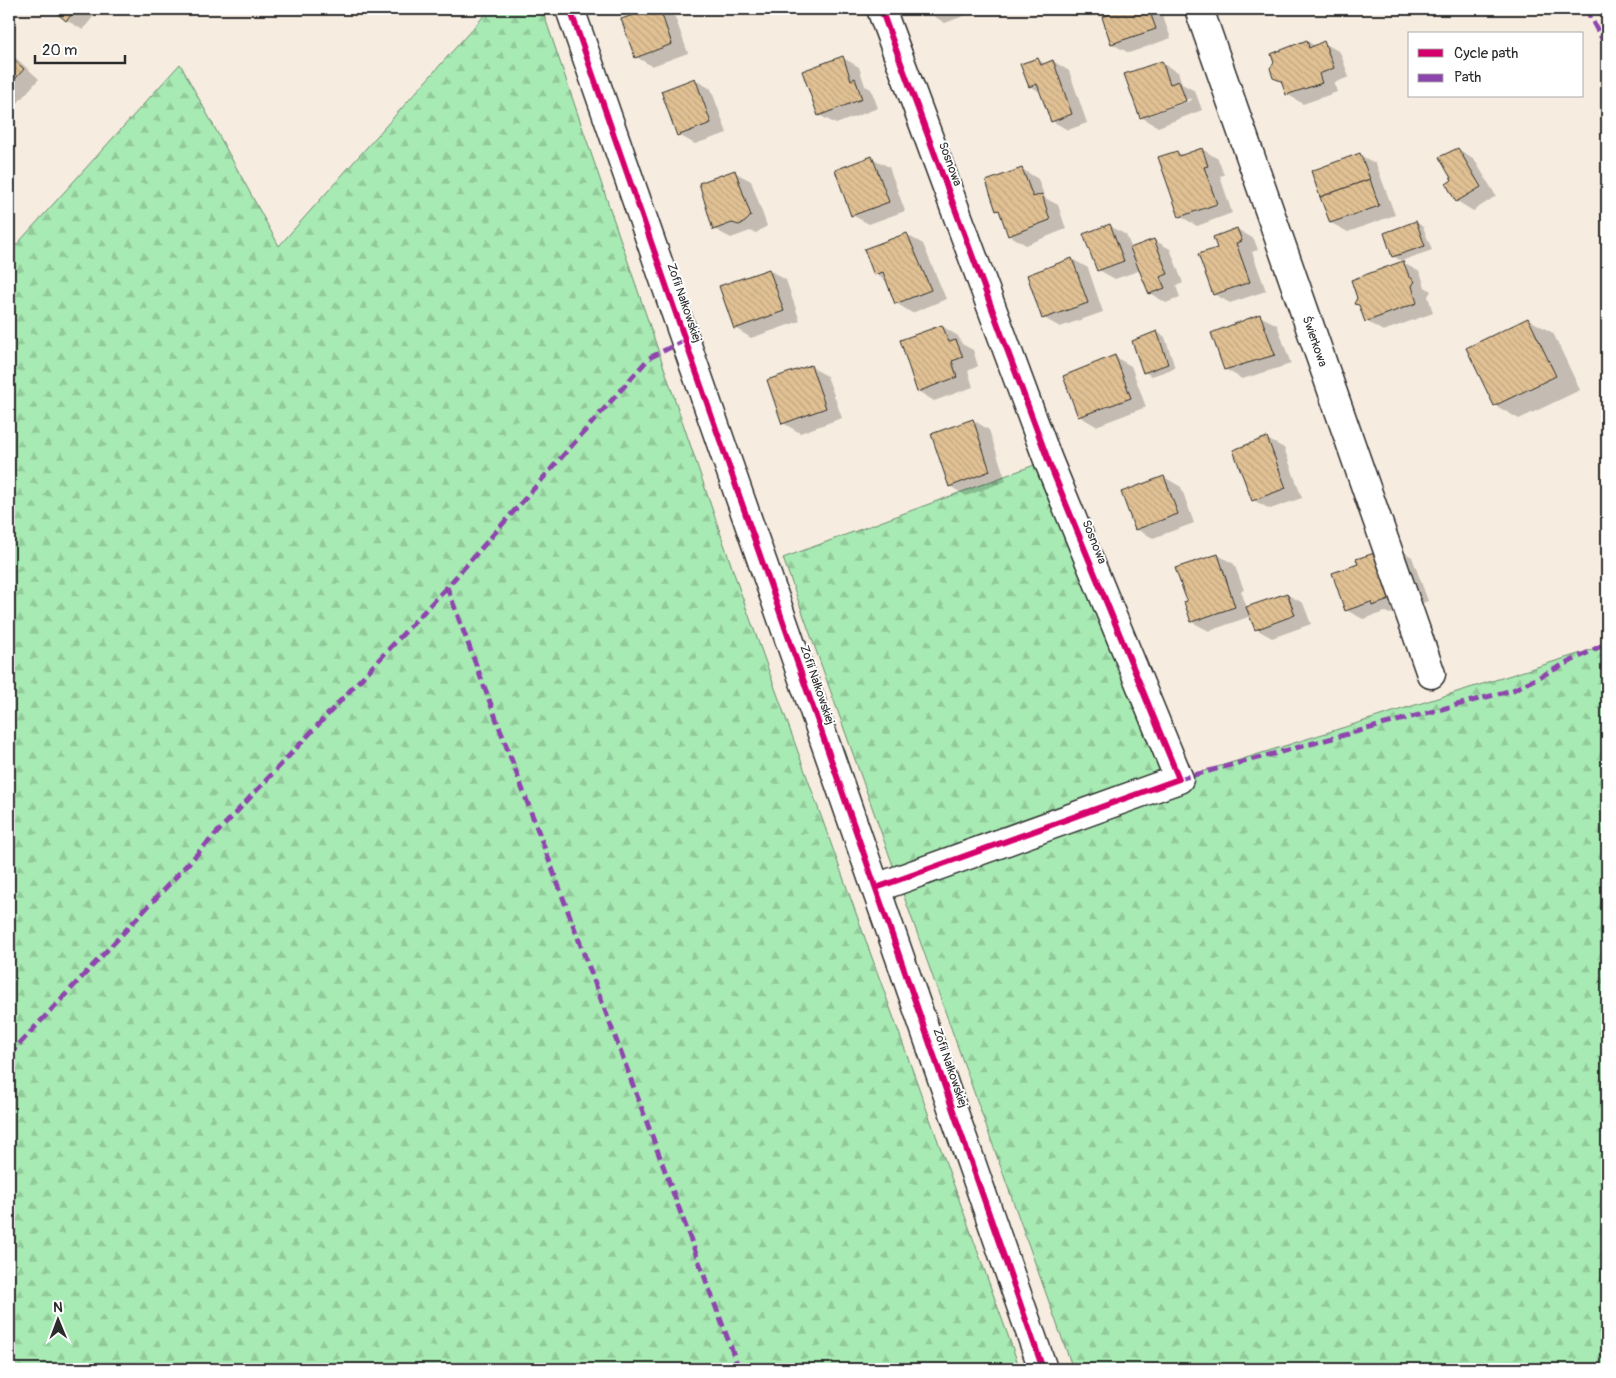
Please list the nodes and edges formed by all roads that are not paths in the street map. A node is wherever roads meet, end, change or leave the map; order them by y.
1 (570, 9) edge
2 (881, 9) edge
3 (1199, 9) edge
4 (1431, 674) dead end
5 (876, 888) junction
6 (1043, 1369) edge

1 - 5 street, Zofii Nałkowskiej
2 - 5 street, Sosnowa
3 - 4 street, Świerkowa
5 - 6 street, Zofii Nałkowskiej

